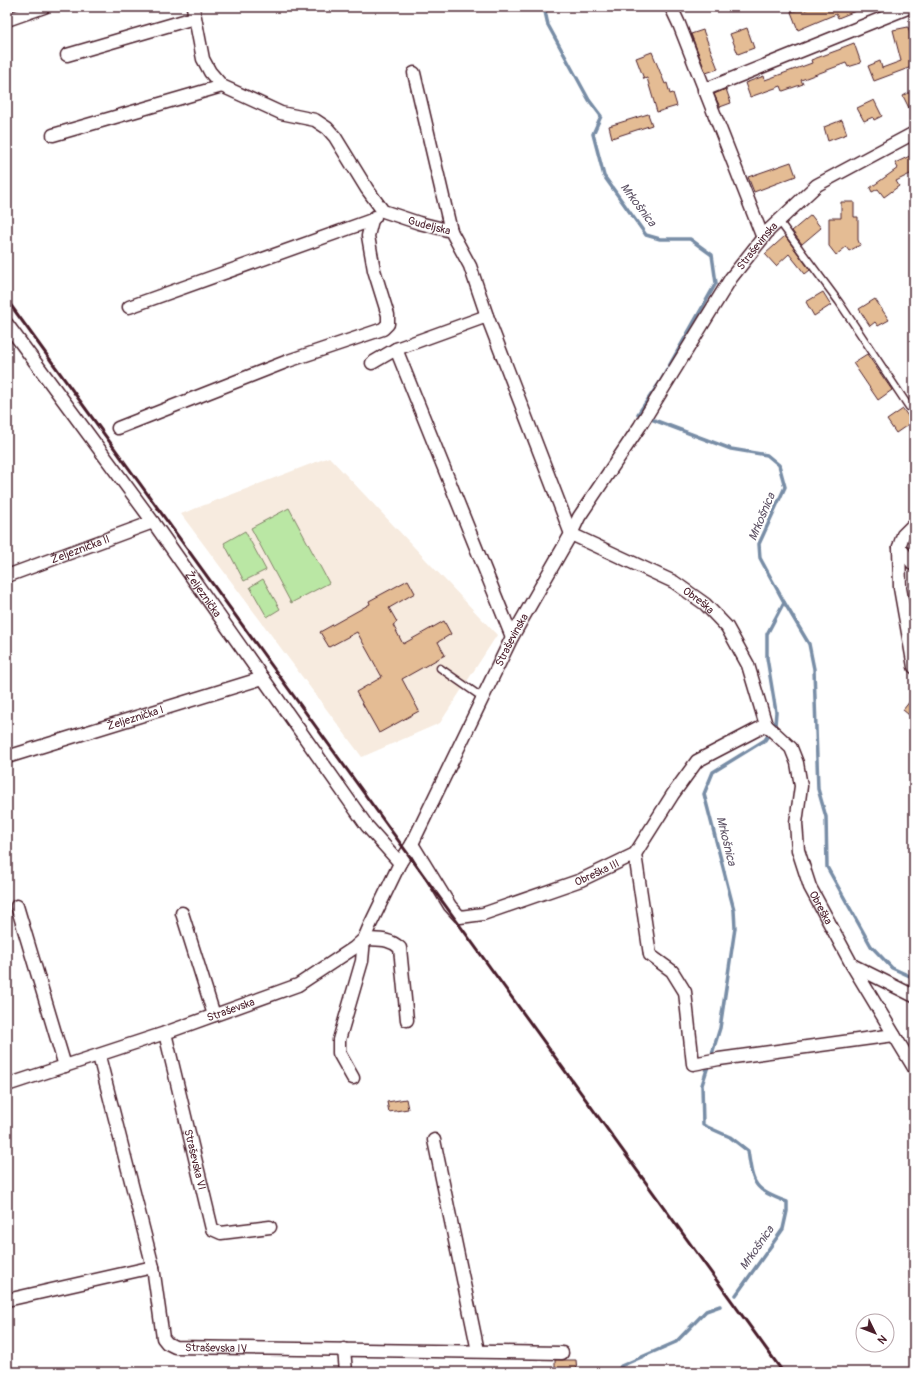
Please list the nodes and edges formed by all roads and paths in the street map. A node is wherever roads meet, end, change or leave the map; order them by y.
1 (44, 7) edge
2 (671, 7) edge
3 (910, 7) edge
4 (194, 12) edge
5 (7, 20) edge
6 (67, 56) dead end
7 (414, 72) dead end
8 (222, 86) junction
9 (704, 90) junction
10 (914, 133) edge
11 (53, 135) dead end
12 (383, 211) junction
13 (372, 220) junction
14 (779, 221) junction
15 (452, 231) junction
16 (763, 238) junction
17 (129, 307) dead end
18 (487, 316) junction
19 (7, 324) edge
20 (396, 349) junction
21 (372, 363) dead end
22 (909, 407) dead end
23 (118, 428) dead end
24 (153, 522) junction
25 (914, 524) edge
26 (571, 534) junction
27 (899, 547) junction
28 (914, 565) edge
29 (7, 576) edge
30 (512, 637) junction
31 (914, 667) edge
32 (440, 668) dead end
33 (263, 678) junction
34 (483, 698) junction
35 (766, 725) junction
36 (7, 757) edge
37 (412, 844) junction
38 (635, 854) junction
39 (400, 863) junction
40 (17, 906) dead end
41 (182, 913) dead end
42 (364, 939) junction
43 (852, 964) junction
44 (914, 996) edge
45 (214, 1015) junction
46 (408, 1020) dead end
47 (165, 1033) junction
48 (894, 1034) junction
49 (99, 1056) junction
50 (65, 1066) junction
51 (914, 1068) edge
52 (353, 1078) dead end
53 (7, 1085) edge
54 (434, 1140) dead end
55 (270, 1227) dead end
56 (153, 1267) junction
57 (7, 1300) edge
58 (344, 1349) junction
59 (478, 1351) junction
60 (562, 1353) dead end
61 (346, 1372) edge

1 - 5 street
2 - 9 street
3 - 9 street
4 - 6 street
4 - 8 street
7 - 15 street
8 - 11 street
8 - 12 street
9 - 16 street
10 - 14 street, Straševinska
12 - 13 street
12 - 15 street, Gudeljska
13 - 17 street
13 - 23 street
14 - 16 street, Straševinska
14 - 22 lane
15 - 18 street, Gudeljska
16 - 26 street, Straševinska
18 - 20 street
18 - 26 street, Gudeljska
19 - 24 street, Željeznička
20 - 21 street
20 - 30 street
24 - 29 street, Željeznička II
24 - 33 street, Željeznička
25 - 27 street
26 - 30 street, Straševinska
26 - 35 street, Obreška
27 - 28 street
27 - 31 street
30 - 34 street, Straševinska
32 - 34 lane
33 - 36 street, Željeznička I
33 - 39 street, Željeznička
34 - 37 street, Straševinska
35 - 38 street
35 - 43 street, Obreška
37 - 38 street, Obreška III
37 - 39 street, Straševinska
38 - 48 street
39 - 42 street, Straševska
40 - 50 street
41 - 45 street
42 - 45 street, Straševska
42 - 46 street
42 - 52 street
43 - 44 street
43 - 48 street, Obreška
45 - 47 street, Straševska
47 - 49 street, Straševska
47 - 55 street, Straševska VI
48 - 51 street, Obreška
49 - 50 street, Straševska
49 - 56 street, Straševska IV
50 - 53 street, Straševska
54 - 59 street
56 - 57 street
56 - 58 street, Straševska IV
58 - 59 street, Straševska IV
58 - 61 street
59 - 60 street, Straševska IV

